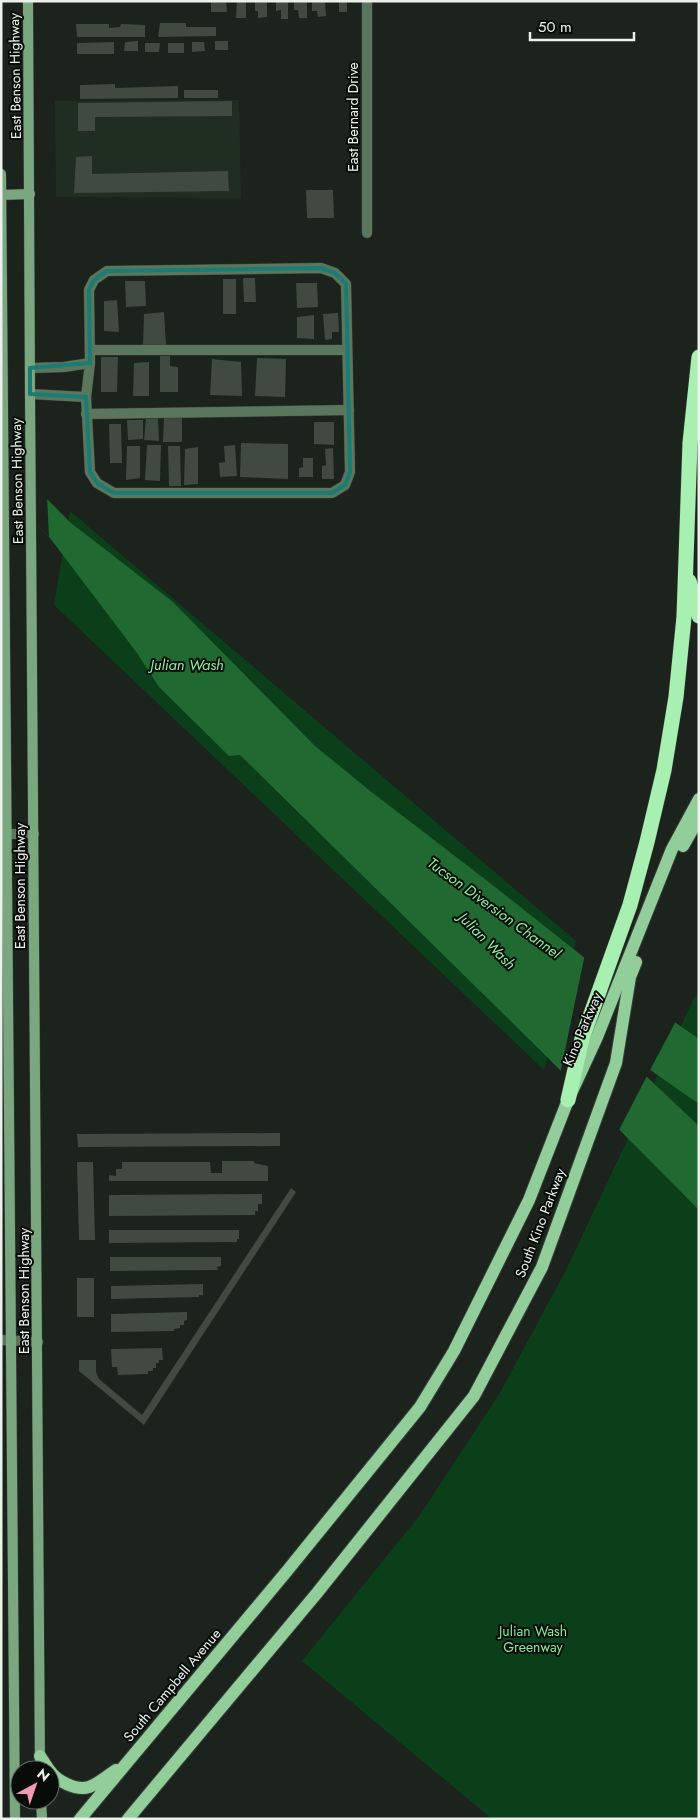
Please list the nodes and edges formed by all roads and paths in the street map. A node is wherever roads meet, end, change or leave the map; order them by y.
1 (28, 1) edge
2 (367, 1) edge
3 (1, 174) edge
4 (30, 194) junction
5 (1, 195) edge
6 (367, 233) dead end
7 (90, 350) junction
8 (347, 350) junction
9 (699, 357) edge
10 (90, 363) junction
11 (30, 368) junction
12 (30, 394) junction
13 (86, 397) junction
14 (349, 410) junction
15 (86, 414) junction
16 (686, 567) junction
17 (699, 616) edge
18 (699, 799) edge
19 (699, 818) edge
20 (4, 834) edge
21 (34, 834) junction
22 (621, 969) junction
23 (568, 1100) joint
24 (6, 1340) edge
25 (38, 1342) junction
26 (287, 1571) joint
27 (40, 1756) junction
28 (40, 1760) edge
29 (43, 1760) edge
30 (126, 1763) junction
31 (60, 1779) edge
32 (15, 1819) edge
33 (80, 1819) edge
34 (128, 1819) edge

1 - 4 main road, East Benson Highway
2 - 6 street, East Bernard Drive
3 - 5 main road, East Benson Highway
4 - 5 main road
4 - 11 main road, East Benson Highway
5 - 20 main road, East Benson Highway
7 - 8 street
7 - 8 street
7 - 10 street
8 - 14 street
9 - 16 highway
10 - 11 street
10 - 13 street
11 - 12 main road, East Benson Highway
12 - 13 street
12 - 21 main road, East Benson Highway
13 - 15 street
14 - 15 street
14 - 15 street
16 - 17 highway
16 - 22 highway
18 - 22 main road, South Kino Parkway
19 - 22 main road, South Kino Parkway
20 - 21 street
20 - 24 main road, East Benson Highway
21 - 25 main road, East Benson Highway
22 - 23 highway
22 - 34 main road, South Kino Parkway
23 - 26 main road, South Kino Parkway
24 - 25 street
24 - 32 main road, East Benson Highway
25 - 27 main road, East Benson Highway
26 - 30 main road, South Campbell Avenue
27 - 28 main road, East Benson Highway
27 - 29 main road
30 - 31 main road
30 - 33 main road, South Campbell Avenue

